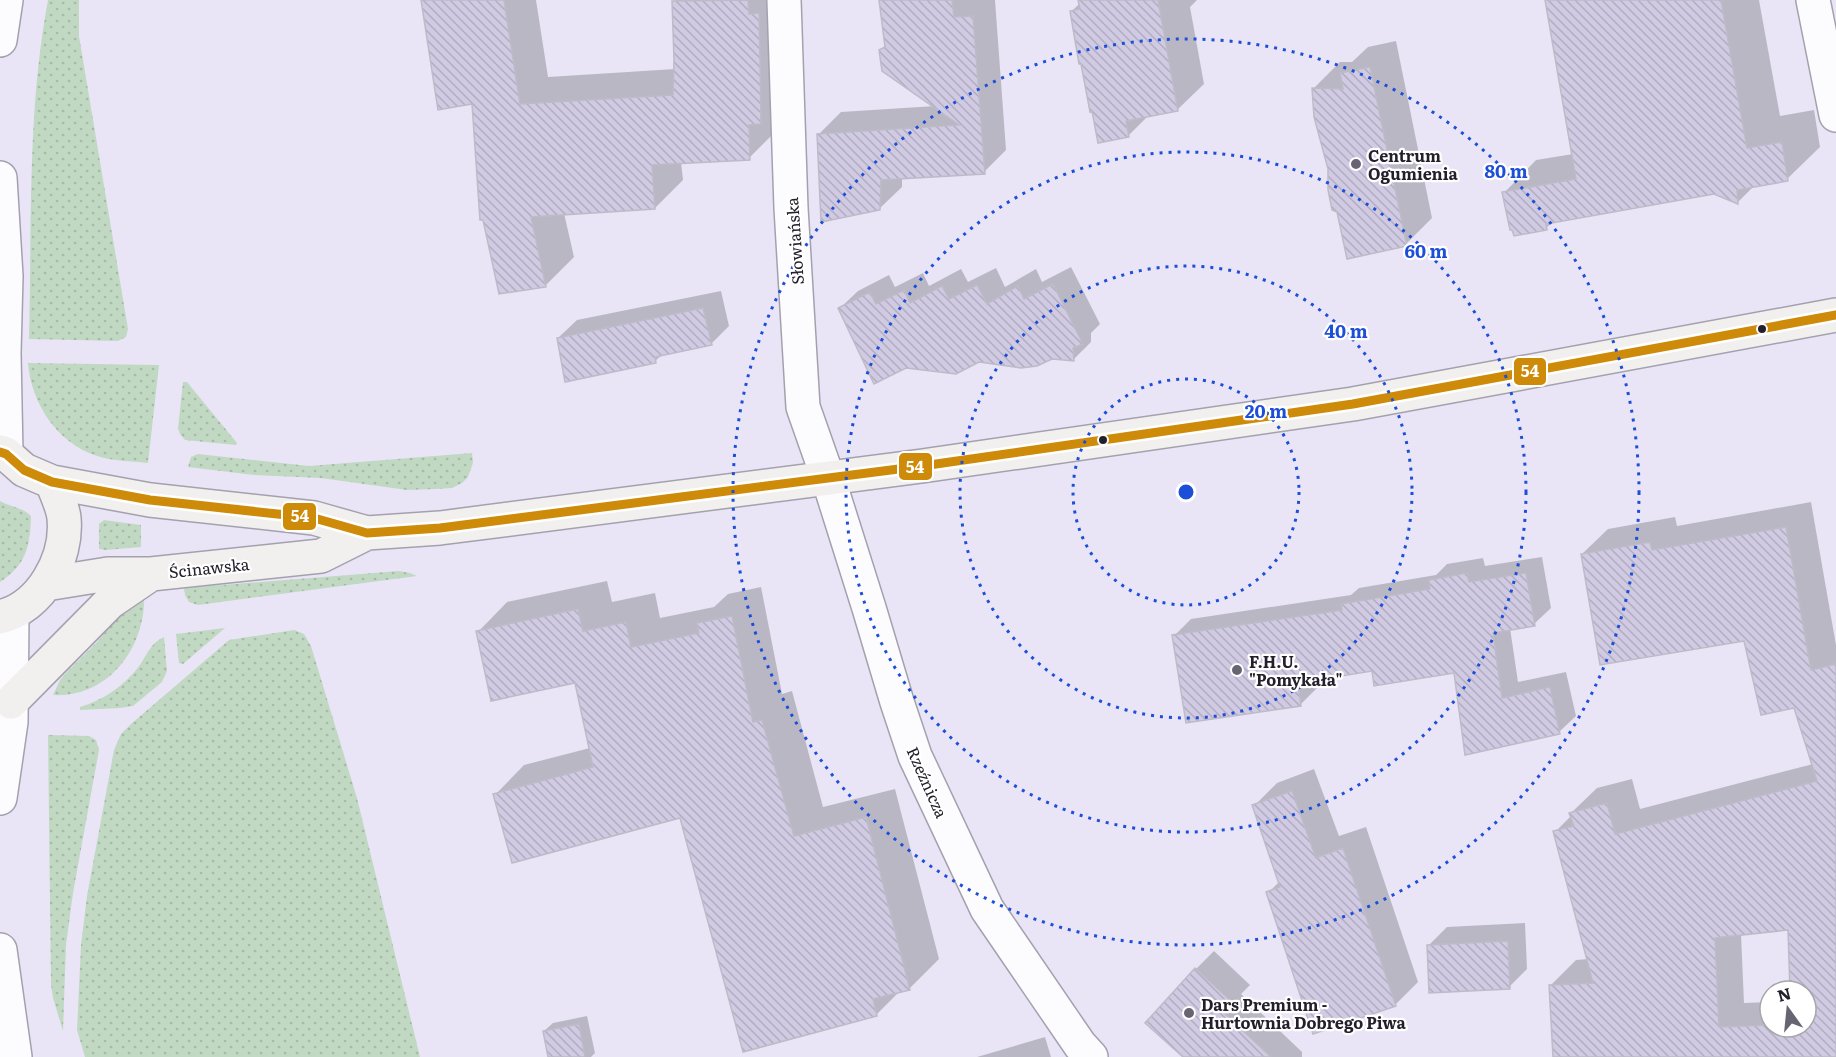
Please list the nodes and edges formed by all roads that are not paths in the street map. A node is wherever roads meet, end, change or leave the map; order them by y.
1 (6, 0) edge
2 (784, 0) edge
3 (1813, 0) edge
4 (0, 40) edge
5 (1836, 115) edge
6 (0, 178) edge
7 (1836, 315) edge
8 (3, 453) edge
9 (828, 478) junction
10 (52, 482) junction
11 (367, 533) junction
12 (151, 574) junction
13 (46, 584) junction
14 (6, 616) edge
15 (11, 702) junction
16 (0, 798) edge
17 (0, 950) edge
18 (15, 1057) edge
19 (1090, 1057) edge

1 - 4 street
2 - 9 street, Słowiańska
3 - 5 street
6 - 8 street
7 - 9 main road, Ścinawska
8 - 10 main road, Ścinawska
9 - 11 main road, Ścinawska
9 - 19 street, Rzeźnicza
10 - 11 main road, Ścinawska
10 - 13 main road
11 - 12 main road, Ścinawska
12 - 13 main road, Ścinawska
12 - 15 main road
13 - 14 main road
14 - 15 street
15 - 16 street
17 - 18 street

